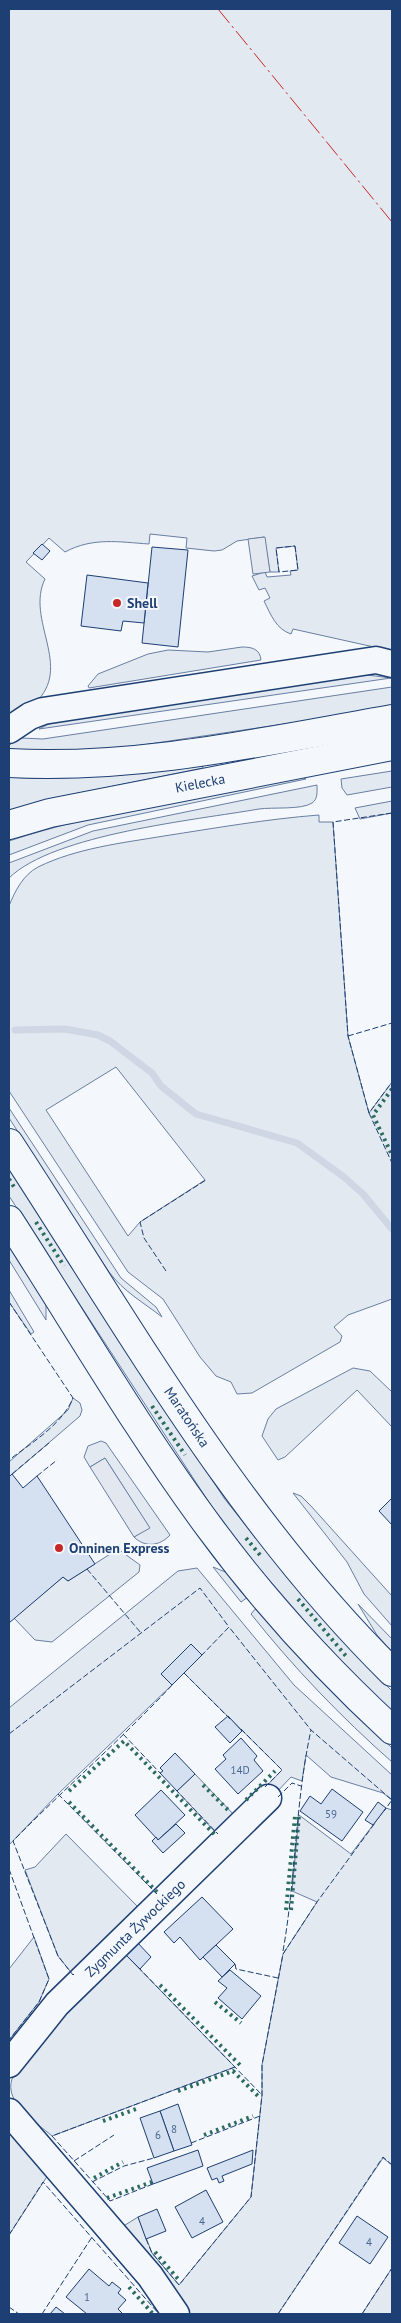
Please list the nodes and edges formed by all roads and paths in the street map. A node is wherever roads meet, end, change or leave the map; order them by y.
1 (392, 664) edge
2 (392, 720) edge
3 (9, 730) edge
4 (392, 746) edge
5 (9, 762) edge
6 (9, 825) edge
7 (9, 1143) edge
8 (9, 1220) edge
9 (392, 1672) edge
10 (392, 1730) edge
11 (268, 1798) dead end
12 (9, 2064) edge
13 (9, 2112) edge
14 (176, 2314) edge

1 - 3 street
2 - 5 main road
4 - 6 main road, Kielecka
7 - 9 main road, Maratońska
8 - 10 main road
11 - 12 street, Zygmunta Żywockiego
13 - 14 street

